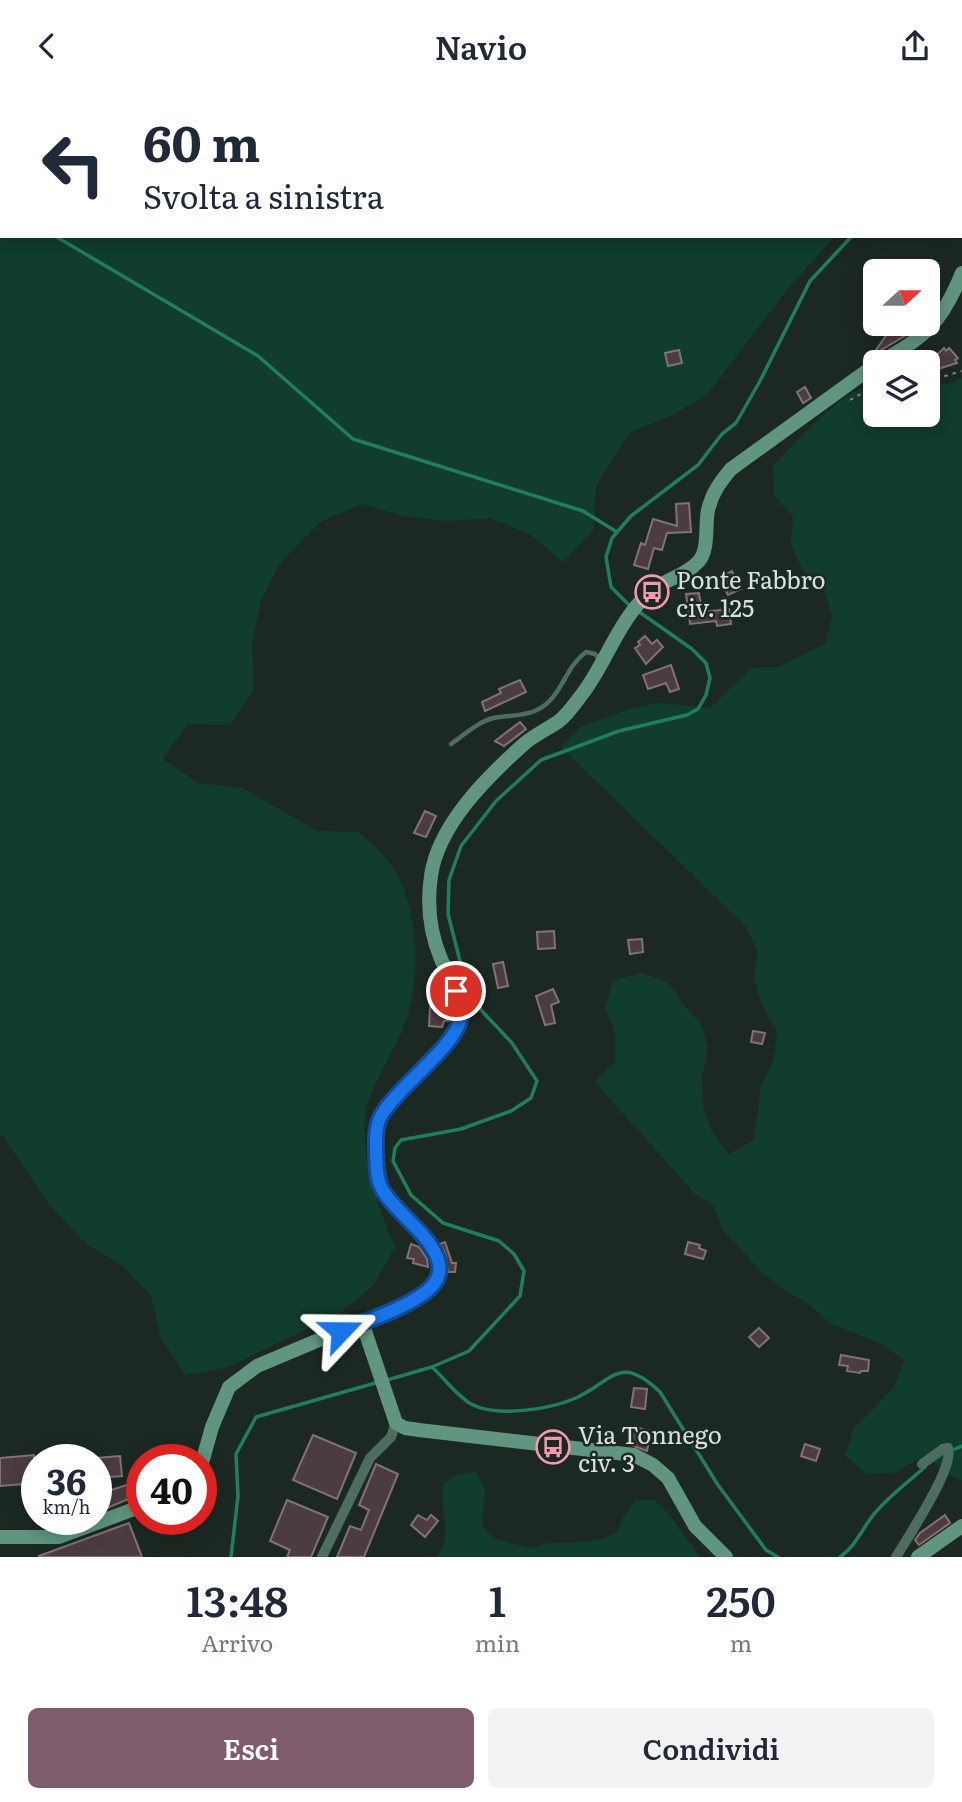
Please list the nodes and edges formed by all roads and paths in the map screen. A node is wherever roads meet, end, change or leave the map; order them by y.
1 (962, 273) edge
2 (901, 350) edge
3 (962, 371) edge
4 (863, 374) edge
5 (940, 377) edge
6 (602, 664) junction
7 (451, 744) dead end
8 (362, 1322) junction
9 (396, 1423) junction
10 (207, 1444) edge
11 (922, 1464) dead end
12 (126, 1512) edge
13 (962, 1526) edge
14 (0, 1537) edge
15 (323, 1557) edge
16 (726, 1557) edge
17 (896, 1557) edge
18 (918, 1557) edge

1 - 2 street
3 - 5 path
4 - 6 street
6 - 7 lane
6 - 8 street
8 - 9 street
8 - 10 street
9 - 15 street
9 - 16 street
11 - 17 street
12 - 14 street
13 - 18 street

